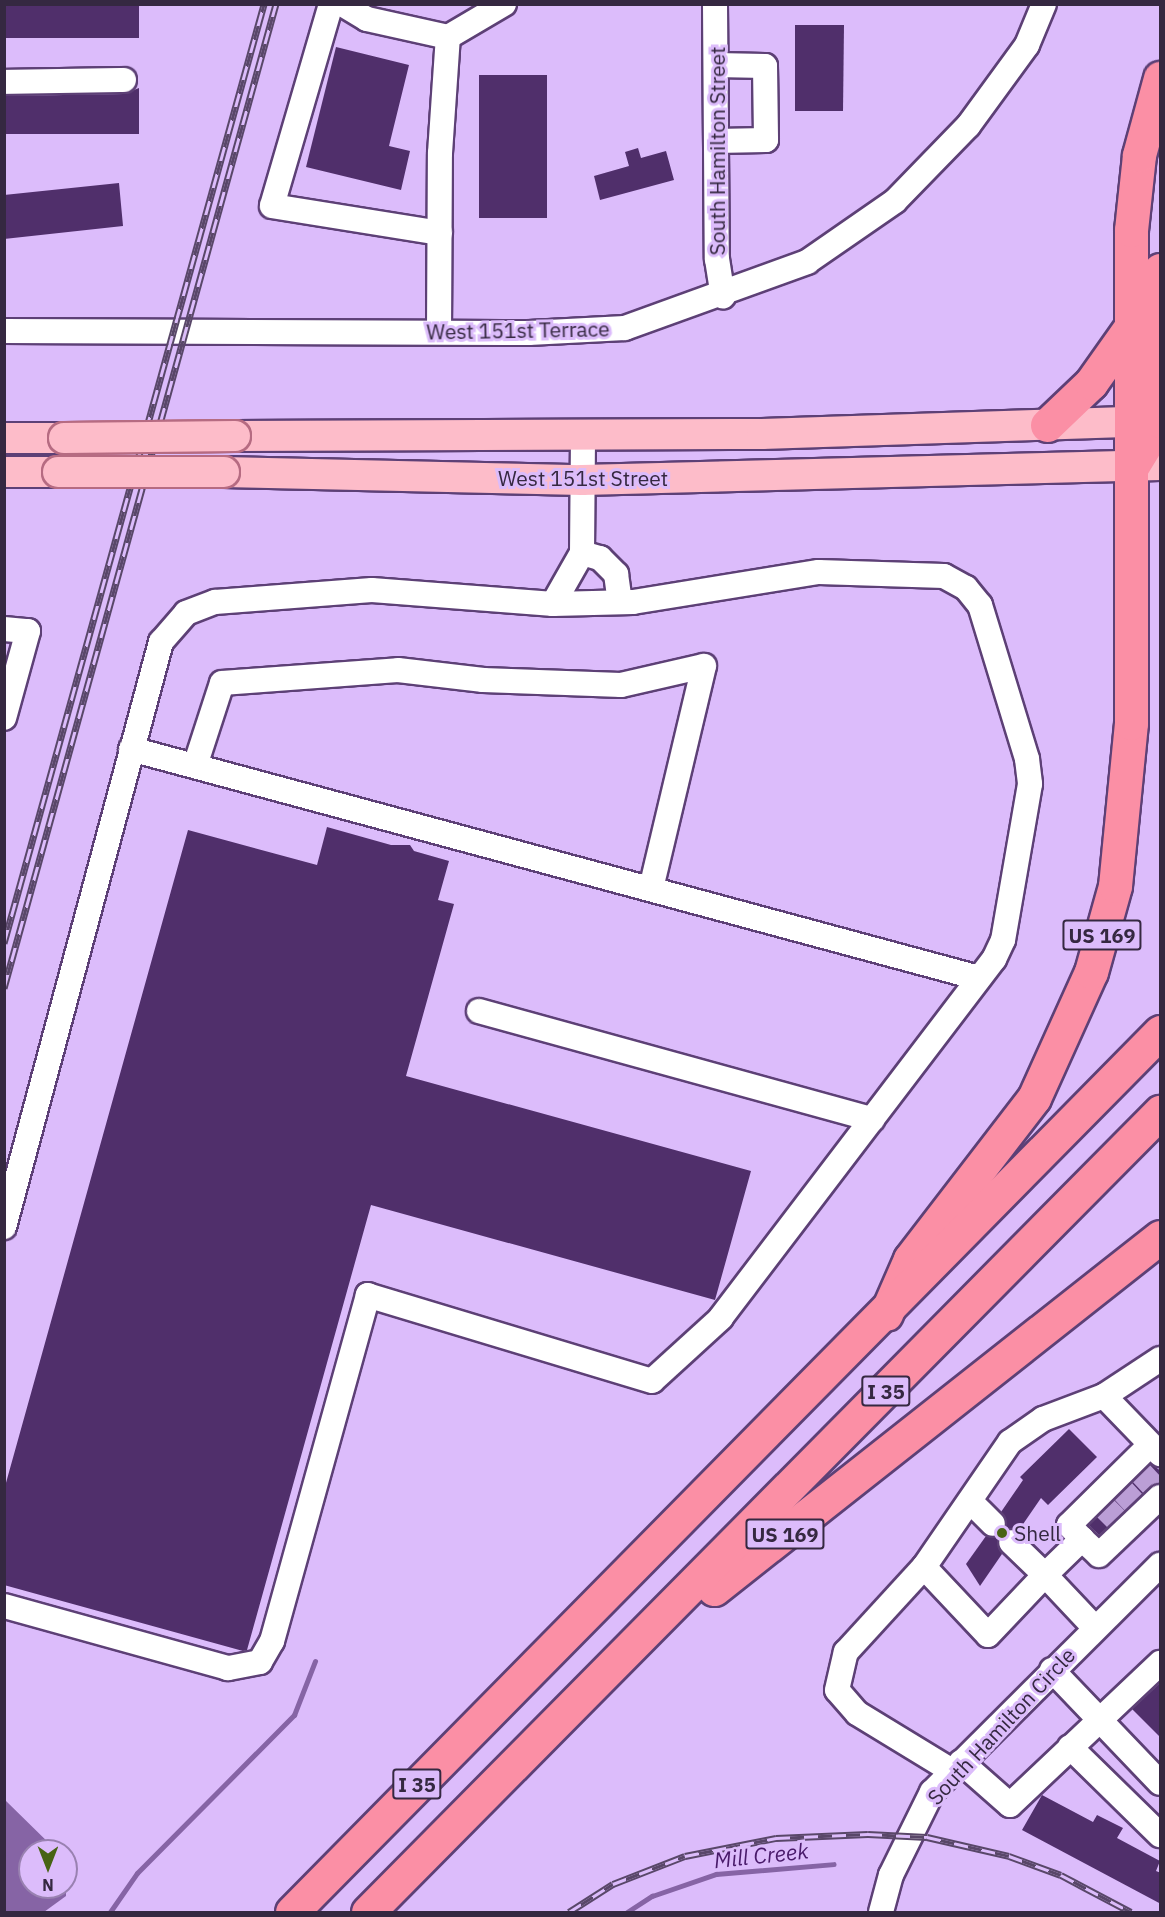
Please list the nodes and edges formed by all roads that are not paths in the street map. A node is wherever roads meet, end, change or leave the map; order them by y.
1 (331, 4) edge
2 (342, 4) edge
3 (504, 4) edge
4 (715, 4) edge
5 (1044, 4) edge
6 (448, 37) junction
7 (716, 65) junction
8 (1161, 78) edge
9 (124, 80) dead end
10 (4, 82) edge
11 (716, 141) junction
12 (440, 233) junction
13 (1161, 270) edge
14 (723, 297) junction
15 (1132, 326) junction
16 (4, 331) edge
17 (439, 332) junction
18 (1151, 422) edge
19 (1047, 425) junction
20 (584, 434) junction
21 (4, 438) edge
22 (1146, 466) edge
23 (4, 471) edge
24 (582, 480) junction
25 (582, 553) junction
26 (620, 602) junction
27 (553, 604) junction
28 (4, 629) edge
29 (6, 706) edge
30 (131, 749) junction
31 (195, 766) junction
32 (651, 890) junction
33 (979, 978) junction
34 (479, 1011) dead end
35 (1161, 1032) edge
36 (1161, 1112) edge
37 (872, 1119) junction
38 (4, 1227) edge
39 (1161, 1237) edge
40 (886, 1314) junction
41 (1161, 1359) edge
42 (1104, 1396) junction
43 (1128, 1498) edge
44 (973, 1504) junction
45 (993, 1524) dead end
46 (1082, 1539) junction
47 (1011, 1542) dead end
48 (1161, 1565) edge
49 (924, 1567) junction
50 (1045, 1575) junction
51 (4, 1606) edge
52 (1095, 1628) junction
53 (1161, 1663) edge
54 (611, 1670) junction
55 (1052, 1670) junction
56 (1099, 1719) junction
57 (1071, 1747) junction
58 (957, 1766) junction
59 (1161, 1783) edge
60 (1160, 1832) edge
61 (292, 1912) edge
62 (368, 1912) edge
63 (881, 1912) edge

1 - 12 street
2 - 6 street
3 - 6 street
4 - 7 street, South Hamilton Street
5 - 14 street, West 151st Terrace
6 - 12 street
7 - 11 street, South Hamilton Street
7 - 11 street
8 - 15 highway
9 - 10 street
11 - 14 street, South Hamilton Street
12 - 17 street
13 - 18 highway
14 - 17 street, West 151st Terrace
15 - 18 highway
15 - 19 highway
16 - 17 street, West 151st Terrace
18 - 19 main road, West 151st Street
18 - 22 highway
19 - 20 main road, West 151st Street
20 - 21 main road, West 151st Street, bridge
20 - 24 street
22 - 24 main road, West 151st Street
22 - 40 highway, US 169
23 - 24 main road, West 151st Street, bridge
24 - 25 street
25 - 26 street
25 - 27 street
26 - 27 street
26 - 33 street
27 - 30 street
28 - 29 street
30 - 31 street
30 - 38 street
31 - 32 street
31 - 32 street
32 - 33 street
33 - 37 street
34 - 37 street
35 - 40 highway, I 35
36 - 54 highway, I 35
37 - 51 street
39 - 54 highway, US 169
40 - 61 highway, I 35
41 - 42 street
42 - 43 street
42 - 44 street
43 - 46 street
43 - 46 street
44 - 45 street
44 - 49 street
46 - 50 street
47 - 50 street
48 - 52 street, South Hamilton Circle
49 - 50 street
49 - 58 street
50 - 52 street
52 - 55 street, South Hamilton Circle
53 - 56 street
54 - 62 highway, I 35
55 - 56 street
55 - 58 street, South Hamilton Circle
56 - 57 street
56 - 59 street
57 - 58 street
57 - 60 street
58 - 63 street, South Hamilton Circle

